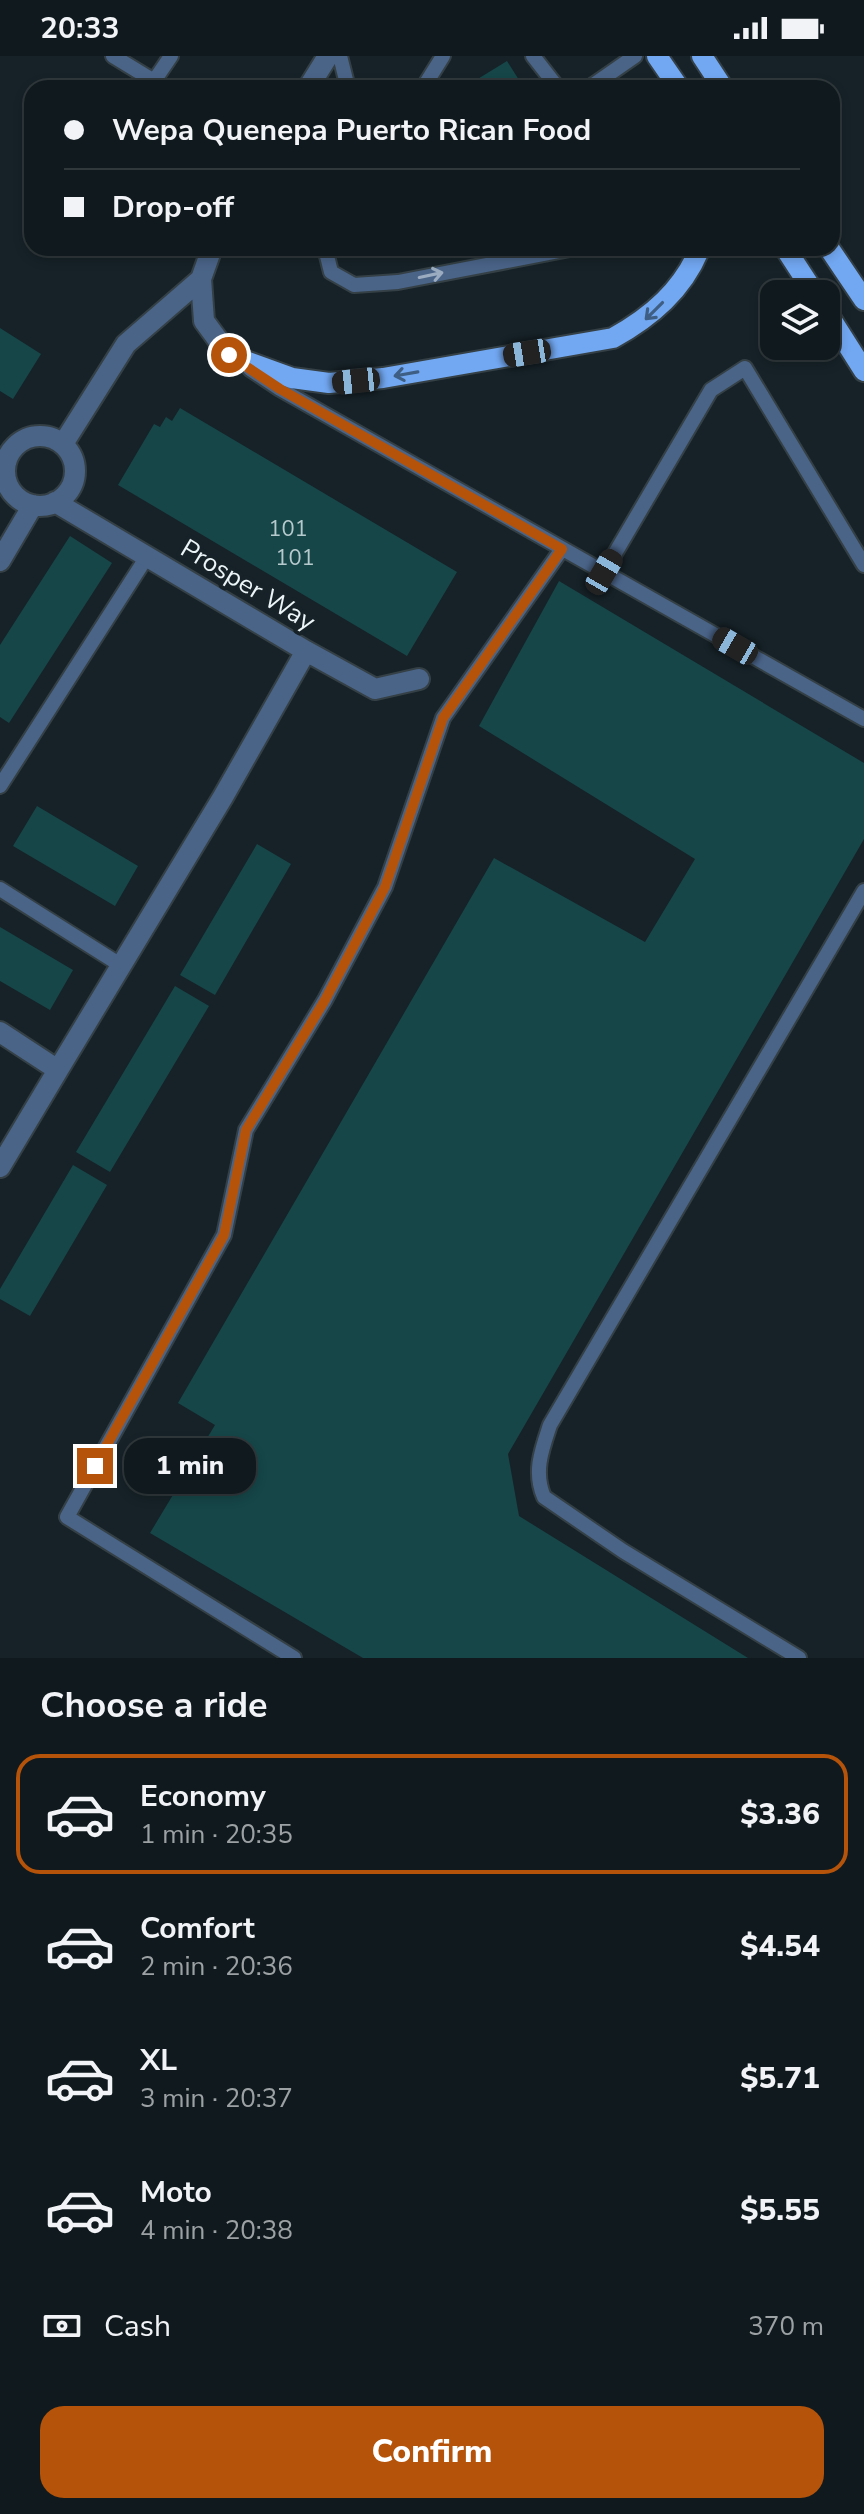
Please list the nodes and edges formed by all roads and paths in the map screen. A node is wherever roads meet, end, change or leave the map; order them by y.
1 (113, 56) edge
2 (171, 56) edge
3 (328, 56) edge
4 (340, 56) edge
5 (443, 56) edge
6 (533, 56) edge
7 (635, 56) edge
8 (657, 56) edge
9 (702, 56) edge
10 (152, 80) edge
11 (161, 80) edge
12 (313, 80) edge
13 (346, 80) edge
14 (428, 80) edge
15 (552, 80) edge
16 (600, 80) edge
17 (674, 80) edge
18 (718, 80) edge
19 (209, 256) edge
20 (327, 256) edge
21 (533, 256) edge
22 (695, 256) edge
23 (790, 256) edge
24 (834, 256) edge
25 (201, 279) junction
26 (806, 280) edge
27 (864, 300) edge
28 (840, 333) edge
29 (229, 355) junction
30 (864, 371) edge
31 (63, 444) junction
32 (5, 449) edge
33 (7, 500) edge
34 (55, 502) junction
35 (33, 505) junction
36 (562, 549) junction
37 (148, 555) junction
38 (0, 561) edge
39 (864, 565) edge
40 (604, 572) junction
41 (306, 651) junction
42 (419, 679) dead end
43 (862, 712) edge
44 (0, 786) edge
45 (0, 889) edge
46 (864, 891) edge
47 (122, 966) junction
48 (0, 1032) edge
49 (58, 1070) junction
50 (0, 1167) edge
51 (294, 1658) edge
52 (799, 1658) edge

1 - 10 lane
2 - 11 lane
3 - 12 street
4 - 13 lane
5 - 14 lane
6 - 15 lane
7 - 16 lane
8 - 17 main road
9 - 18 main road
19 - 25 street
20 -> 21 lane
22 -> 29 main road
23 - 26 main road
24 - 27 main road
25 - 29 street
25 - 31 street
28 - 30 main road
29 - 36 lane
31 - 32 street
31 - 34 street
32 - 33 street
33 - 35 street
34 - 35 street
34 - 37 street, Prosper Way
35 - 38 street
36 - 40 lane
36 - 51 lane
37 - 41 street, Prosper Way
37 - 44 lane
39 - 40 lane
40 - 43 lane
41 - 42 street, Prosper Way
41 - 47 street
45 - 47 lane
46 - 52 lane
47 - 49 street
48 - 49 street
49 - 50 street

